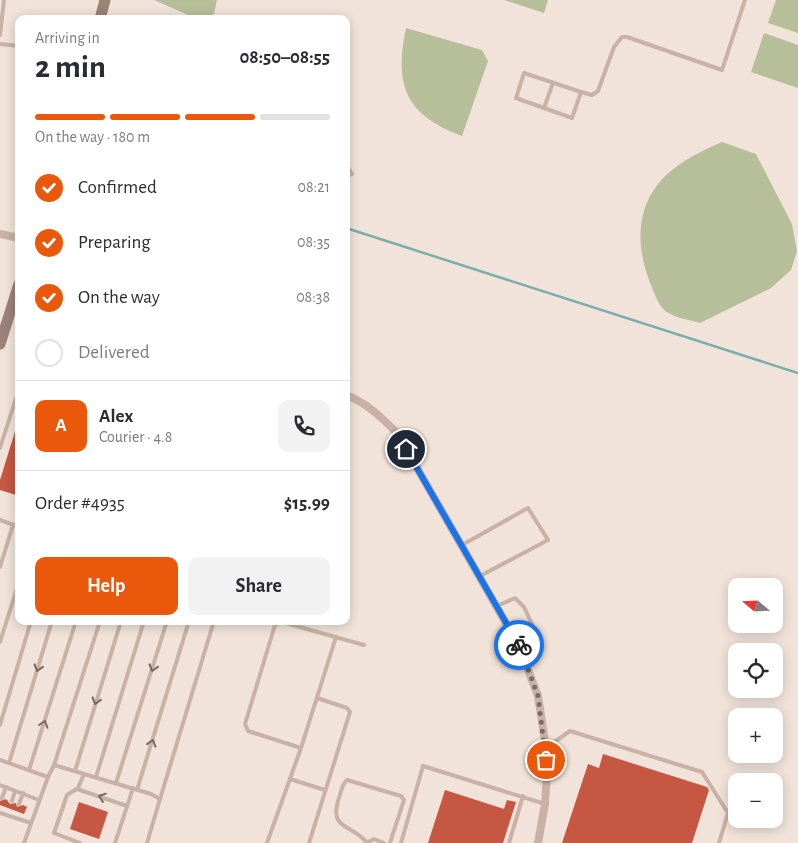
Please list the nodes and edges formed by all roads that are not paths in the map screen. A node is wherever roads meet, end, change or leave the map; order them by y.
1 (4, 0) edge
2 (105, 0) edge
3 (745, 0) edge
4 (101, 15) edge
5 (0, 35) edge
6 (0, 44) edge
7 (15, 46) edge
8 (553, 83) junction
9 (581, 92) junction
10 (544, 108) junction
11 (0, 234) edge
12 (15, 237) edge
13 (15, 299) edge
14 (0, 344) edge
15 (350, 397) edge
16 (15, 401) edge
17 (0, 448) edge
18 (0, 520) edge
19 (13, 525) joint
20 (462, 545) junction
21 (0, 567) edge
22 (480, 576) junction
23 (15, 595) edge
24 (497, 606) junction
25 (30, 625) edge
26 (51, 625) edge
27 (75, 625) edge
28 (99, 625) edge
29 (120, 625) edge
30 (143, 625) edge
31 (166, 625) edge
32 (188, 625) edge
33 (213, 625) edge
34 (276, 625) edge
35 (293, 625) edge
36 (336, 637) junction
37 (0, 642) edge
38 (364, 645) dead end
39 (521, 650) junction
40 (317, 698) junction
41 (2, 711) edge
42 (0, 725) edge
43 (301, 748) junction
44 (546, 748) junction
45 (0, 760) edge
46 (9, 763) junction
47 (54, 765) junction
48 (29, 770) junction
49 (75, 771) junction
50 (84, 774) junction
51 (48, 777) junction
52 (96, 777) junction
53 (290, 778) junction
54 (116, 784) junction
55 (0, 785) edge
56 (6, 787) junction
57 (77, 788) junction
58 (135, 789) junction
59 (325, 790) junction
60 (16, 791) junction
61 (23, 793) junction
62 (523, 796) junction
63 (2, 798) dead end
64 (160, 799) junction
65 (39, 800) junction
66 (12, 801) dead end
67 (19, 804) dead end
68 (545, 804) junction
69 (127, 806) junction
70 (9, 809) dead end
71 (16, 811) dead end
72 (0, 812) edge
73 (6, 815) junction
74 (13, 817) junction
75 (31, 824) junction
76 (24, 843) edge
77 (80, 843) edge
78 (115, 843) edge
79 (147, 843) edge
80 (267, 843) edge
81 (309, 843) edge
82 (367, 843) edge
83 (384, 843) edge
84 (390, 843) edge
85 (401, 843) edge
86 (509, 843) edge
87 (538, 843) edge
88 (719, 843) edge

1 - 5 lane
2 - 4 main road
3 - 9 lane
6 - 7 lane
8 - 9 lane
8 - 10 lane
8 - 10 lane
9 - 10 lane
11 - 12 street
13 - 14 main road
15 - 20 street
16 - 17 lane
18 - 19 lane
19 - 21 lane
20 - 22 street
20 - 22 lane
22 - 24 street
23 - 37 lane
24 - 39 street
24 - 39 lane
25 - 41 lane
26 -> 46 lane
48 -> 27 lane
28 - 47 lane
29 -> 49 lane
30 - 52 lane
31 -> 54 lane
58 -> 32 lane
33 - 64 lane
34 - 43 lane
35 - 36 lane
36 - 38 lane
36 - 40 lane
39 - 44 street
40 - 43 lane
40 - 59 lane
41 - 42 lane
43 - 53 lane
44 - 68 street
44 - 88 lane
45 - 46 lane
46 - 48 lane
47 - 49 lane
47 - 51 lane
48 - 51 lane
49 - 50 lane
50 - 52 lane
50 - 57 lane
51 - 65 lane
52 - 54 lane
53 - 59 lane
53 - 80 lane
54 - 58 lane
55 - 56 lane
56 - 60 lane
56 - 63 lane
69 -> 57 lane
57 - 77 lane
58 - 64 lane
58 - 69 lane
59 - 81 lane
60 - 61 lane
60 - 66 lane
61 - 65 lane
61 - 67 lane
62 - 68 lane
62 - 85 lane
62 - 86 lane
64 - 79 lane
65 - 75 lane
68 - 87 street
69 - 78 lane
70 - 73 lane
71 - 74 lane
72 - 73 lane
73 - 74 lane
74 - 75 lane
75 - 76 lane
82 - 83 lane
82 - 84 lane

